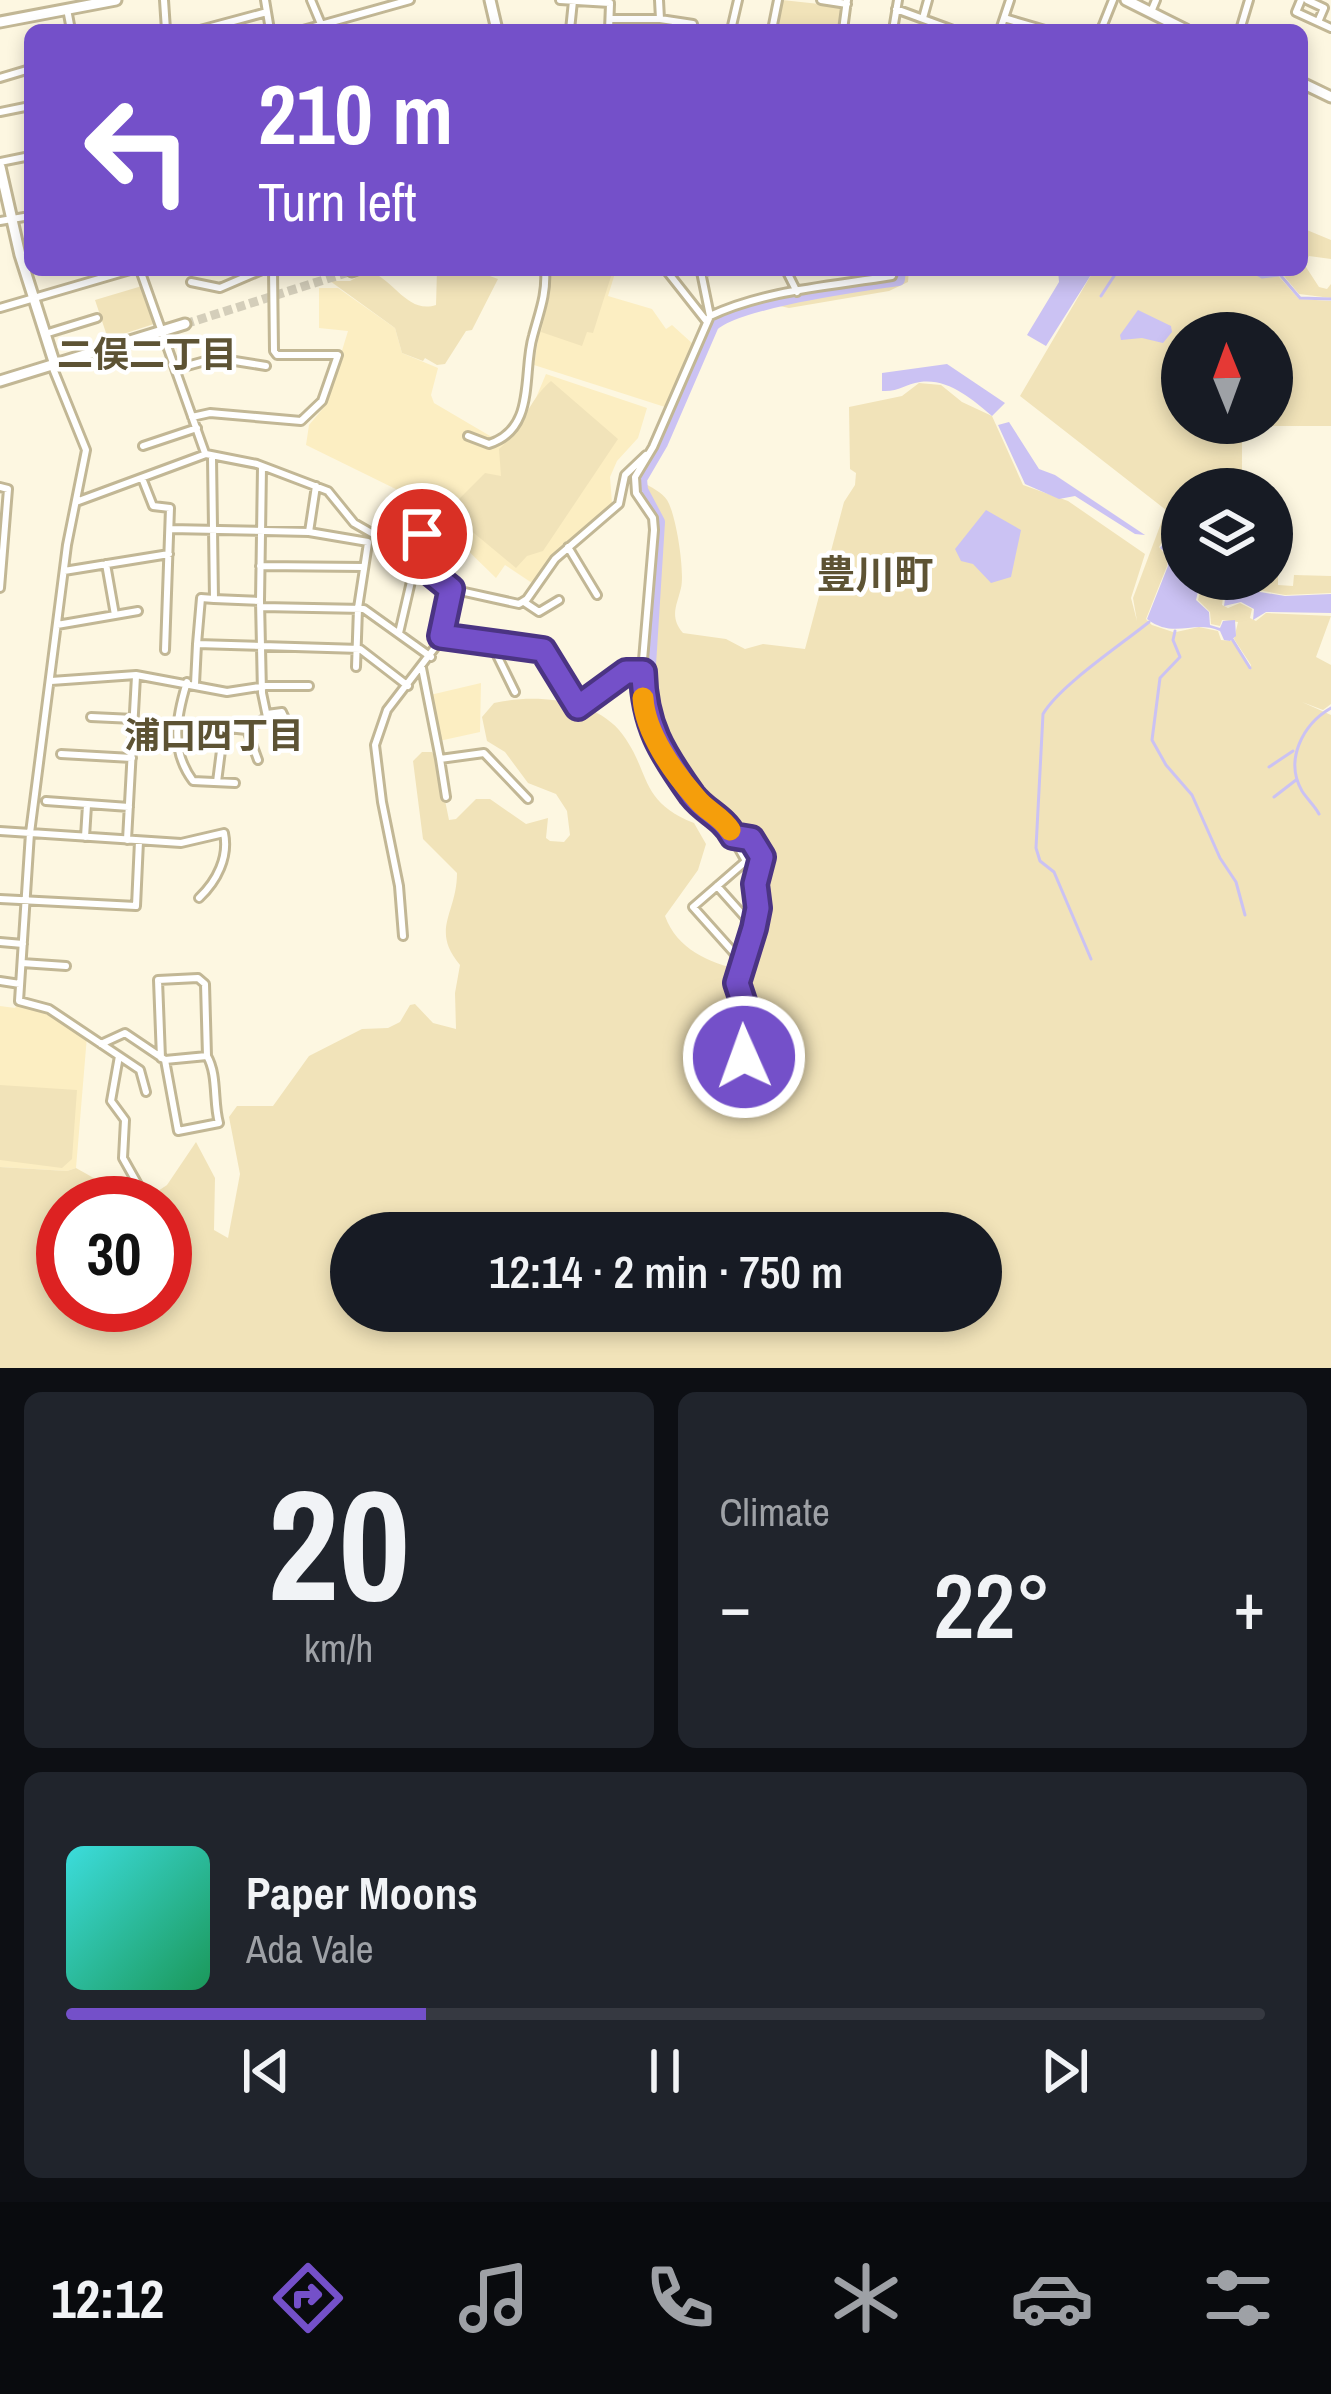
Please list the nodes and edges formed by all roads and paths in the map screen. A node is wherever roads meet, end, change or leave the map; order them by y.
1 (116, 0) edge
2 (265, 0) edge
3 (311, 0) edge
4 (560, 0) edge
5 (659, 0) edge
6 (821, 0) edge
7 (928, 0) edge
8 (1010, 0) edge
9 (1126, 0) edge
10 (1156, 0) edge
11 (1304, 0) edge
12 (406, 1) edge
13 (574, 1) edge
14 (610, 2) edge
15 (847, 2) edge
16 (897, 4) edge
17 (61, 7) edge
18 (267, 12) junction
19 (1150, 12) junction
20 (923, 18) junction
21 (610, 19) junction
22 (660, 19) junction
23 (1004, 19) junction
24 (0, 22) edge
25 (1318, 22) junction
26 (222, 24) edge
27 (269, 24) edge
28 (321, 24) joint
29 (610, 24) edge
30 (693, 24) edge
31 (938, 24) edge
32 (1002, 24) edge
33 (1023, 24) edge
34 (1163, 24) edge
35 (1331, 28) edge
36 (0, 164) edge
37 (6, 221) edge
38 (24, 272) edge
39 (26, 276) edge
40 (84, 276) edge
41 (106, 276) edge
42 (142, 276) edge
43 (237, 276) edge
44 (249, 276) edge
45 (273, 276) edge
46 (544, 276) edge
47 (672, 276) edge
48 (701, 276) edge
49 (789, 276) edge
50 (892, 276) edge
51 (86, 280) junction
52 (238, 281) junction
53 (191, 282) dead end
54 (797, 292) junction
55 (33, 297) junction
56 (0, 308) edge
57 (97, 318) dead end
58 (709, 319) junction
59 (185, 324) tunnel mouth
60 (162, 331) junction
61 (45, 334) junction
62 (54, 365) junction
63 (266, 366) dead end
64 (176, 369) junction
65 (0, 381) edge
66 (192, 417) junction
67 (197, 428) junction
68 (468, 436) dead end
69 (143, 446) dead end
70 (650, 452) junction
71 (209, 456) junction
72 (262, 466) junction
73 (142, 478) junction
74 (316, 486) junction
75 (0, 488) edge
76 (76, 502) junction
77 (170, 529) junction
78 (213, 530) junction
79 (261, 531) junction
80 (309, 532) junction
81 (369, 538) junction
82 (568, 548) junction
83 (170, 554) junction
84 (408, 554) junction
85 (442, 554) dead end
86 (416, 560) junction
87 (106, 565) junction
88 (260, 566) junction
89 (364, 567) junction
90 (64, 571) junction
91 (0, 588) edge
92 (451, 589) junction
93 (598, 595) dead end
94 (214, 599) junction
95 (559, 600) dead end
96 (524, 602) junction
97 (261, 604) junction
98 (358, 608) junction
99 (138, 611) dead end
100 (116, 615) junction
101 (57, 625) junction
102 (398, 634) junction
103 (441, 636) junction
104 (491, 643) junction
105 (196, 644) junction
106 (263, 648) junction
107 (357, 649) junction
108 (165, 650) dead end
109 (431, 657) junction
110 (356, 667) dead end
111 (422, 668) junction
112 (643, 672) junction
113 (136, 675) junction
114 (50, 681) junction
115 (191, 683) junction
116 (308, 686) dead end
117 (408, 686) junction
118 (262, 687) junction
119 (515, 692) dead end
120 (267, 714) junction
121 (91, 717) dead end
122 (134, 719) junction
123 (179, 722) junction
124 (224, 727) junction
125 (247, 730) junction
126 (296, 742) dead end
127 (61, 754) dead end
128 (132, 758) junction
129 (440, 759) junction
130 (257, 760) dead end
131 (218, 782) junction
132 (235, 782) dead end
133 (446, 797) dead end
134 (528, 799) dead end
135 (46, 801) dead end
136 (87, 804) junction
137 (129, 807) junction
138 (0, 832) edge
139 (31, 833) junction
140 (733, 836) junction
141 (85, 837) junction
142 (127, 840) junction
143 (139, 841) junction
144 (717, 886) junction
145 (199, 898) dead end
146 (0, 899) edge
147 (26, 901) junction
148 (757, 931) junction
149 (403, 935) dead end
150 (0, 942) edge
151 (23, 944) junction
152 (22, 963) junction
153 (744, 964) junction
154 (66, 966) dead end
155 (0, 981) edge
156 (20, 984) junction
157 (101, 1044) junction
158 (119, 1056) junction
159 (207, 1056) junction
160 (744, 1057) dead end
161 (163, 1059) junction
162 (146, 1092) dead end
163 (133, 1176) edge

1 - 17 street
2 - 18 street
3 - 28 street
4 - 13 street
5 - 22 street
6 - 15 street
7 - 20 street
8 - 23 street
9 - 19 street
10 - 19 street
11 - 25 street
11 - 25 street
12 - 28 street
13 - 14 street
14 - 21 street
16 - 20 street
17 - 24 street
18 - 26 street
18 - 27 street
19 - 34 street
20 - 31 street
21 - 22 street
21 - 29 street
22 - 30 street
23 - 32 street
23 - 33 street
25 - 35 street
36 - 37 street
37 - 38 street
39 - 55 street
40 - 51 street
41 - 51 street
42 - 60 street
43 - 52 street
44 - 52 street
45 - 66 street
46 - 68 street
47 - 58 street
48 - 58 street
49 - 54 street
50 - 54 street
51 - 55 street
52 - 53 street
54 - 58 street
55 - 56 street
55 - 61 street
57 - 61 street
58 - 70 street
59 - 60 street
60 - 62 street
60 - 64 street
61 - 62 street
62 - 65 street
62 - 76 street
63 - 64 street
64 - 66 street
66 - 67 street
67 - 69 street
67 - 71 street
70 - 82 street
70 - 112 street
71 - 72 street
71 - 73 street
71 - 78 street
72 - 74 street
72 - 79 street
73 - 76 street
73 - 77 street
74 - 80 street
74 - 81 street
75 - 91 street
76 - 90 street
77 - 78 street
77 - 83 street
78 - 79 street
78 - 94 street
79 - 80 street
79 - 88 street
80 - 81 street
81 - 84 street
81 - 89 street
82 - 93 street
82 - 96 street
83 - 87 street
83 - 108 street
84 - 85 street
84 - 86 street
86 - 92 street
86 - 102 street
87 - 90 street
87 - 100 street
88 - 89 street
88 - 97 street
89 - 98 street
90 - 101 street
92 - 96 street
92 - 103 street
94 - 97 street
94 - 105 street
95 - 96 street
97 - 98 street
97 - 106 street
98 - 102 street
98 - 107 street
99 - 100 street
100 - 101 street
101 - 114 street
102 - 109 street
103 - 104 street
103 - 109 street
104 - 112 street
104 - 119 street
105 - 106 street
105 - 115 street
106 - 107 street
106 - 118 street
107 - 110 street
107 - 117 street
109 - 111 street
111 - 117 street
111 - 129 street
112 - 140 street
113 - 114 street
113 - 115 street
113 - 122 street
114 - 139 street
115 - 118 street
115 - 123 street
116 - 118 street
117 - 149 street
118 - 120 street
120 - 125 street
120 - 126 street
121 - 122 street
122 - 128 street
123 - 124 street
123 - 131 street
124 - 125 street
124 - 131 street
125 - 130 street
127 - 128 street
128 - 137 street
129 - 133 street
129 - 134 street
131 - 132 street
135 - 136 street
136 - 137 street
136 - 141 street
137 - 142 street
138 - 139 street
139 - 141 street
139 - 147 street
140 - 144 street
140 - 148 street
141 - 142 street
142 - 143 street
143 - 145 street
143 - 147 street
144 - 148 street
144 - 153 street
146 - 147 street
147 - 151 street
148 - 153 street
150 - 151 street
151 - 152 street
152 - 154 street
152 - 156 street
153 - 160 street
155 - 156 street
156 - 157 street
157 - 158 street
157 - 161 street
158 - 162 street
158 - 163 street
159 - 161 street
159 - 161 street
159 - 161 street

